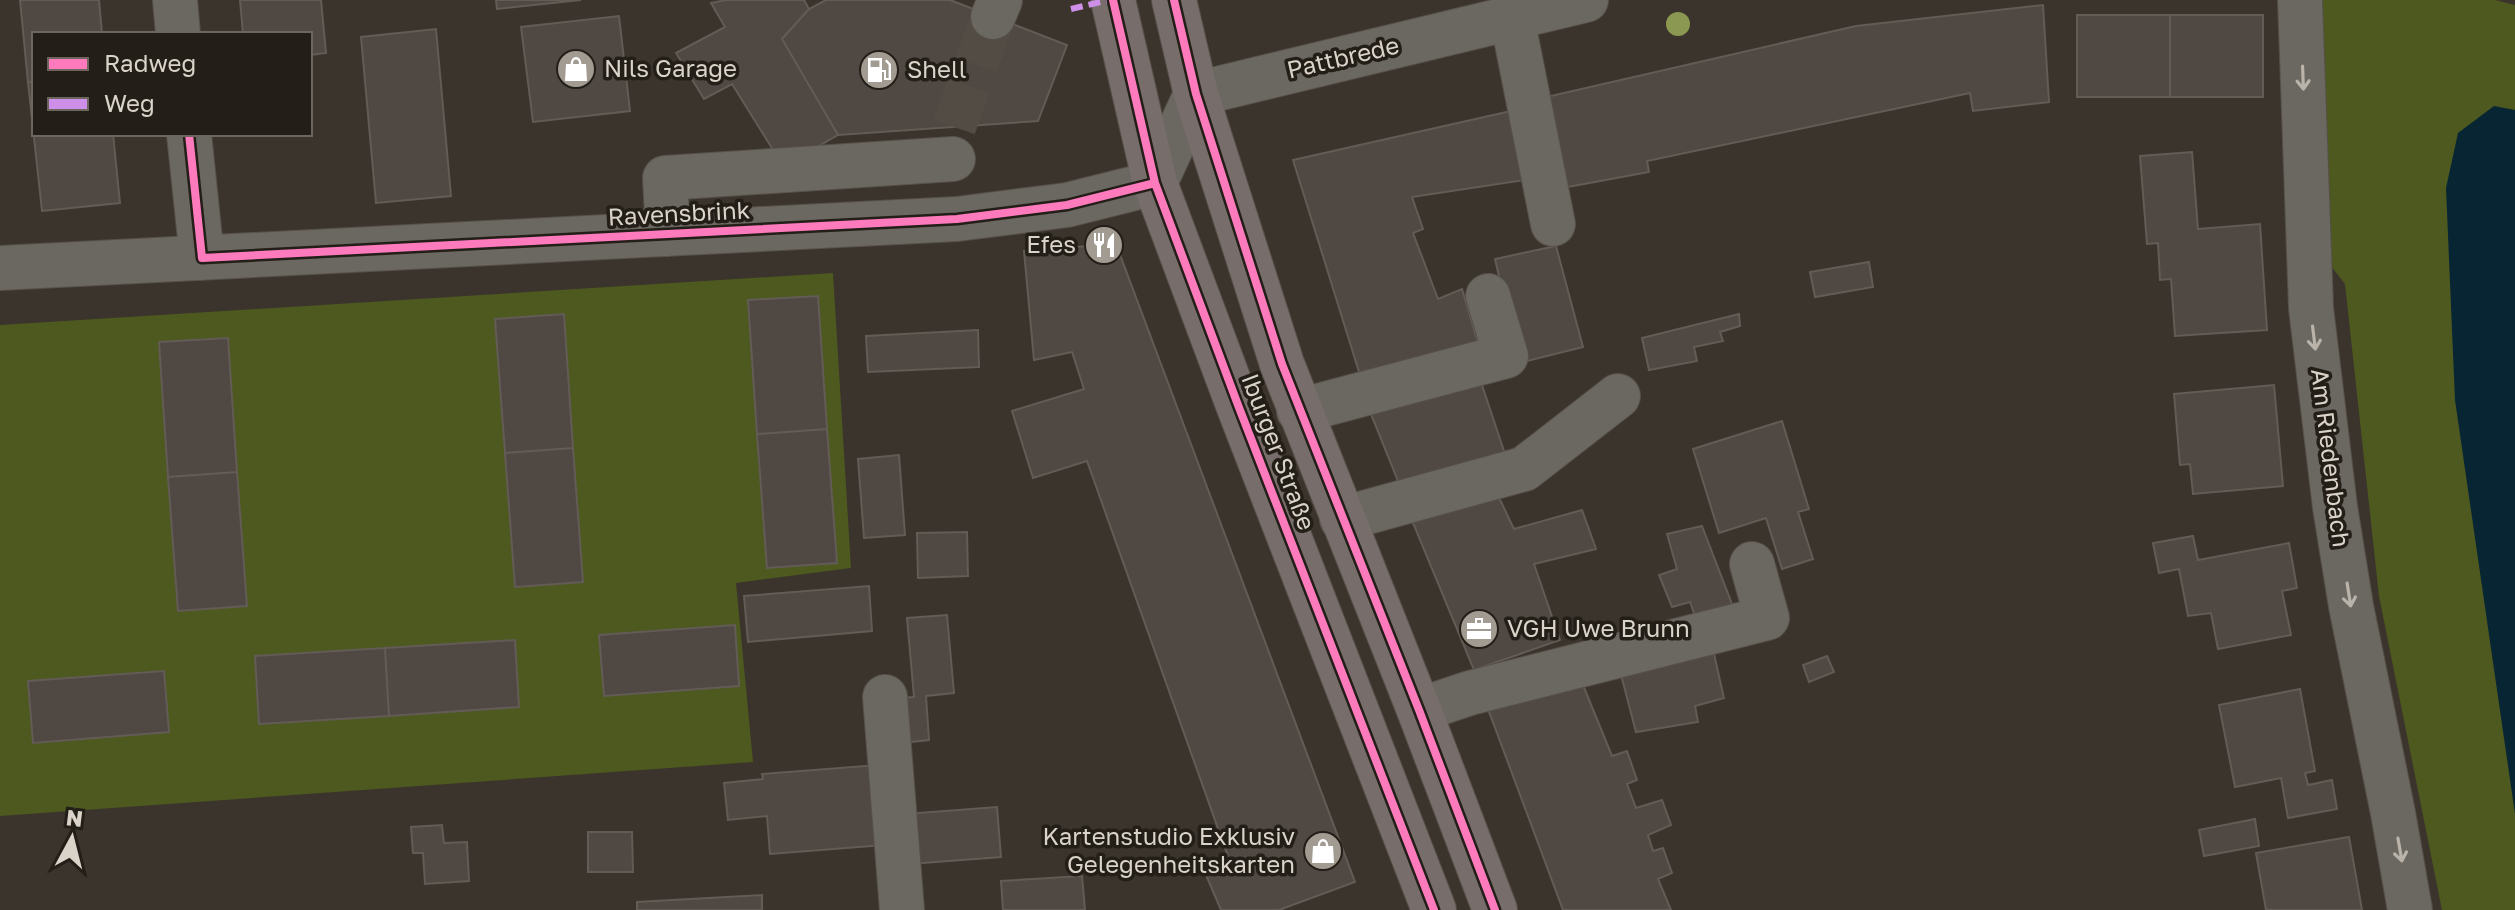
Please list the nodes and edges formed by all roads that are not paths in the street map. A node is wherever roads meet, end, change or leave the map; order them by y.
1 (175, 0) edge
2 (1113, 0) edge
3 (1174, 0) edge
4 (1586, 0) edge
5 (2300, 0) edge
6 (1512, 18) junction
7 (178, 32) edge
8 (1196, 94) junction
9 (189, 136) edge
10 (1155, 183) junction
11 (957, 219) junction
12 (1553, 224) dead end
13 (668, 234) junction
14 (202, 258) junction
15 (0, 268) edge
16 (1488, 296) dead end
17 (1618, 396) dead end
18 (1299, 411) junction
19 (1342, 519) junction
20 (1752, 564) dead end
21 (885, 697) dead end
22 (1419, 710) junction
23 (902, 910) edge
24 (1434, 910) edge
25 (1495, 910) edge
26 (2410, 910) edge

1 - 7 street
2 - 10 main road, Iburger Straße
3 - 8 main road, Iburger Straße
4 - 6 street, Pattbrede
5 -> 26 street, Am Riedenbach
6 - 8 street, Pattbrede
6 - 12 street
8 - 10 street
8 - 18 main road, Iburger Straße
9 - 14 street
10 - 11 street, Ravensbrink
10 - 24 main road, Iburger Straße
11 - 13 street, Ravensbrink
11 - 13 street
13 - 14 street, Ravensbrink
14 - 15 street, Ravensbrink
16 - 18 street
17 - 19 street
18 - 19 main road, Iburger Straße
19 - 22 main road, Iburger Straße
20 - 22 street
21 - 23 street
22 - 25 main road, Iburger Straße

